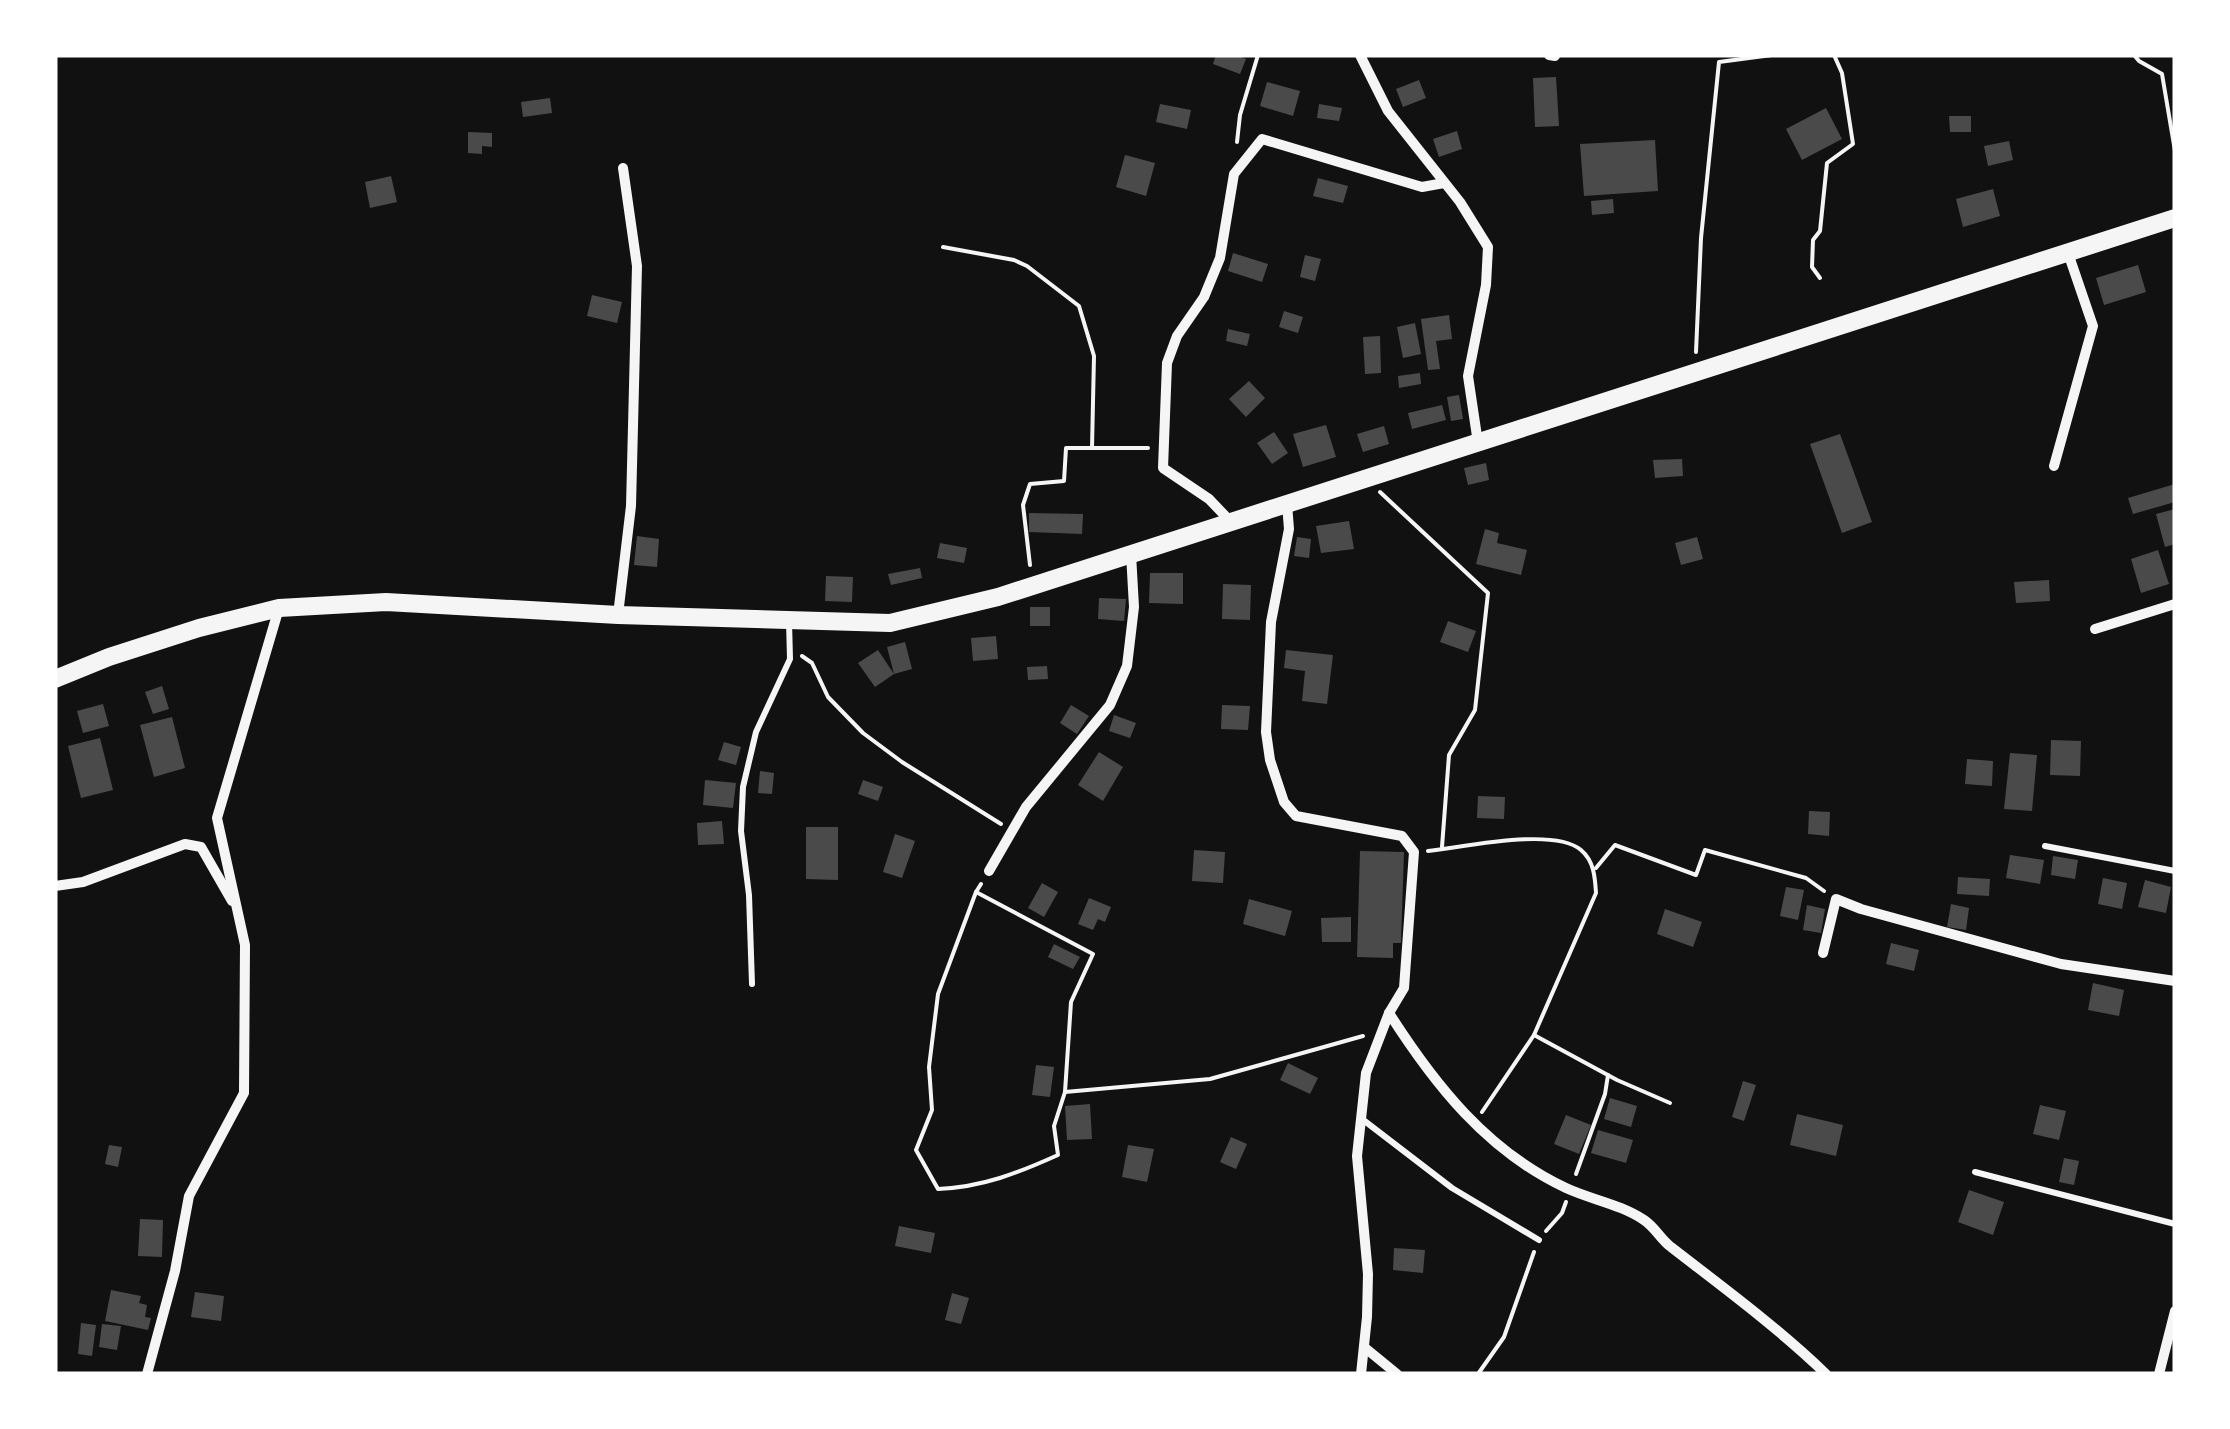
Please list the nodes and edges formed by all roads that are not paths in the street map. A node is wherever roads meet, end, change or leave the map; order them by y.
1 (1360, 55) edge
2 (623, 168) dead end
3 (1444, 182) junction
4 (2175, 218) edge
5 (2068, 253) junction
6 (1478, 442) junction
7 (2054, 466) dead end
8 (1288, 504) junction
9 (1232, 522) junction
10 (1132, 554) junction
11 (2175, 604) edge
12 (279, 608) junction
13 (618, 615) junction
14 (789, 620) junction
15 (2095, 628) dead end
16 (55, 679) edge
17 (2045, 846) dead end
18 (989, 871) road end
19 (2175, 871) edge
20 (55, 886) edge
21 (238, 910) junction
22 (1824, 953) dead end
23 (2175, 981) edge
24 (752, 984) dead end
25 (1389, 1012) junction
26 (1361, 1118) junction
27 (1975, 1172) dead end
28 (2175, 1224) edge
29 (1539, 1240) road end
30 (2175, 1310) edge
31 (1364, 1346) junction
32 (147, 1374) edge
33 (1361, 1374) edge
34 (1396, 1374) edge
35 (1826, 1374) edge
36 (2159, 1374) edge

1 - 3 street
2 - 13 street
3 - 6 street
3 - 9 street
4 - 5 main road
5 - 6 main road
5 - 7 street
6 - 8 main road
8 - 9 main road
8 - 25 street
9 - 10 main road
10 - 14 main road
10 - 18 street
11 - 15 street
12 - 13 main road
12 - 16 main road
12 - 21 street
13 - 14 main road
14 - 24 lane
17 - 19 lane
20 - 21 street
21 - 32 street
22 - 23 street
25 - 26 street
25 - 35 street
26 - 29 lane
26 - 31 street
27 - 28 lane
30 - 36 street
31 - 33 street
31 - 34 street

